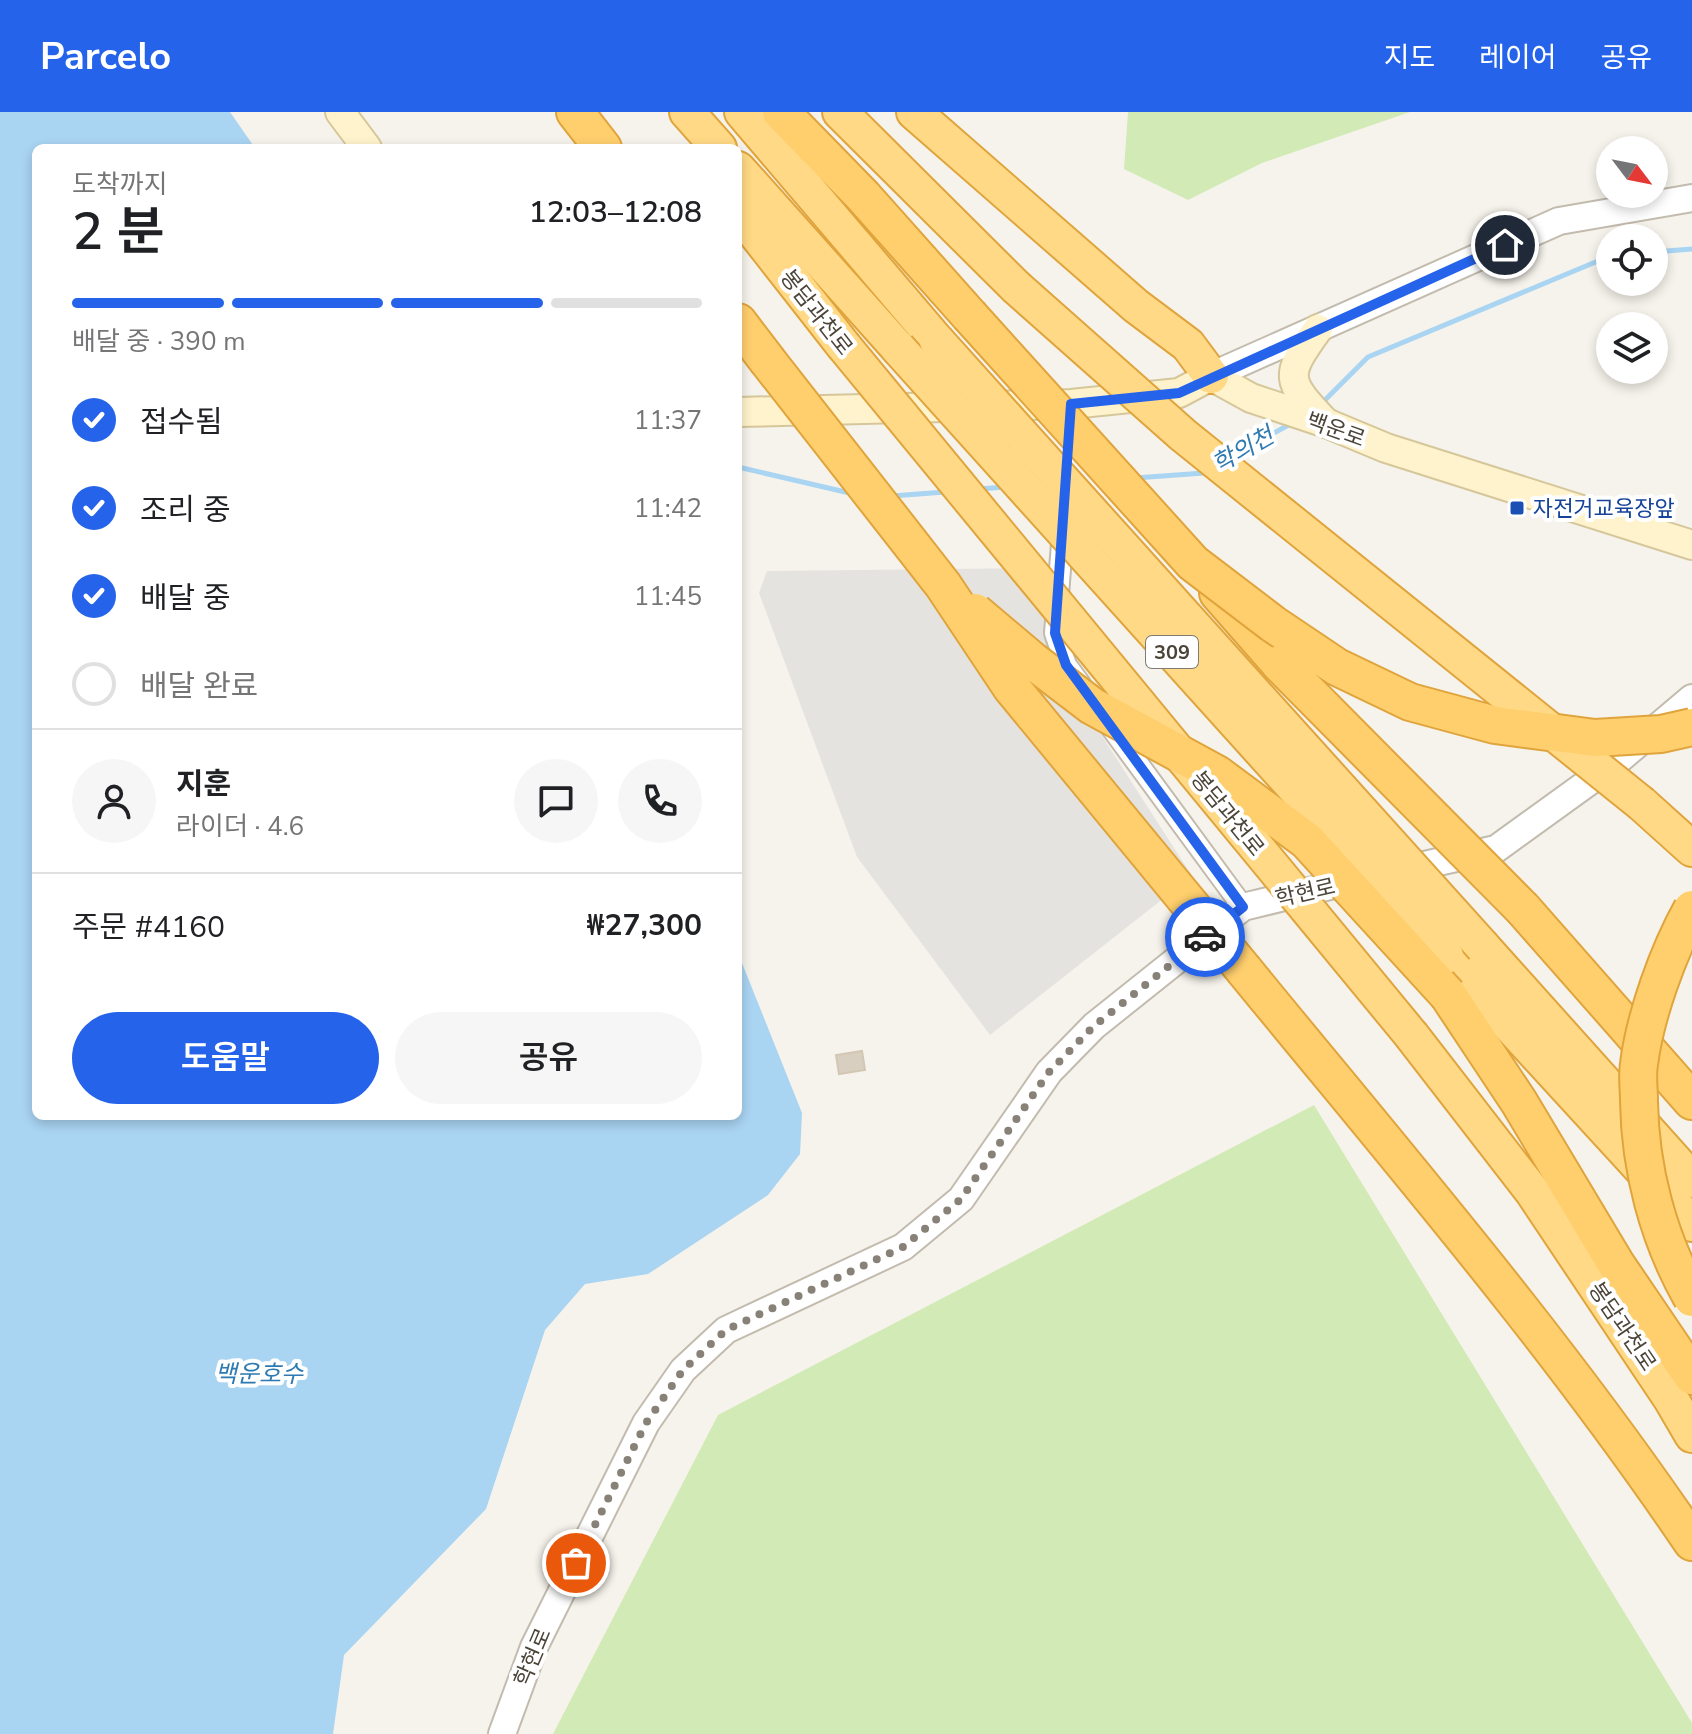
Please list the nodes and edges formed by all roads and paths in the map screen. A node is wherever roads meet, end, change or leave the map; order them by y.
1 (340, 112) edge
2 (575, 112) edge
3 (661, 112) edge
4 (687, 112) edge
5 (742, 112) edge
6 (781, 112) edge
7 (840, 112) edge
8 (914, 112) edge
9 (364, 144) edge
10 (600, 144) edge
11 (686, 144) edge
12 (715, 144) edge
13 (742, 173) edge
14 (1692, 198) edge
15 (742, 216) edge
16 (742, 327) edge
17 (1318, 329) junction
18 (1211, 376) junction
19 (1292, 400) junction
20 (1071, 404) junction
21 (742, 412) edge
22 (1689, 548) edge
23 (1193, 563) junction
24 (943, 585) junction
25 (1692, 698) edge
26 (1692, 727) edge
27 (1692, 849) edge
28 (1243, 907) junction
29 (1692, 909) edge
30 (1692, 1101) edge
31 (1692, 1180) edge
32 (1692, 1224) edge
33 (1692, 1298) edge
34 (1692, 1376) edge
35 (1692, 1435) edge
36 (1692, 1542) edge
37 (502, 1734) edge

1 - 9 main road
2 - 10 highway
3 - 11 highway
4 - 12 highway
5 - 31 highway, 309, bridge
6 - 23 highway, bridge
7 - 27 highway, bridge
8 - 18 highway
13 - 32 highway, 봉담과천로 / 309, bridge
14 - 17 street
15 - 35 highway, 봉담과천로, bridge
16 - 24 highway, bridge
17 - 18 street
17 - 19 main road
18 - 19 main road, 백운로
18 - 20 main road
19 - 22 main road, 백운로
20 - 21 main road
20 - 28 street
23 - 26 highway, bridge
23 - 30 highway, bridge
24 - 34 highway, bridge
24 - 36 highway, bridge
25 - 28 street, 학현로
28 - 37 street, 학현로
29 - 33 highway, bridge

